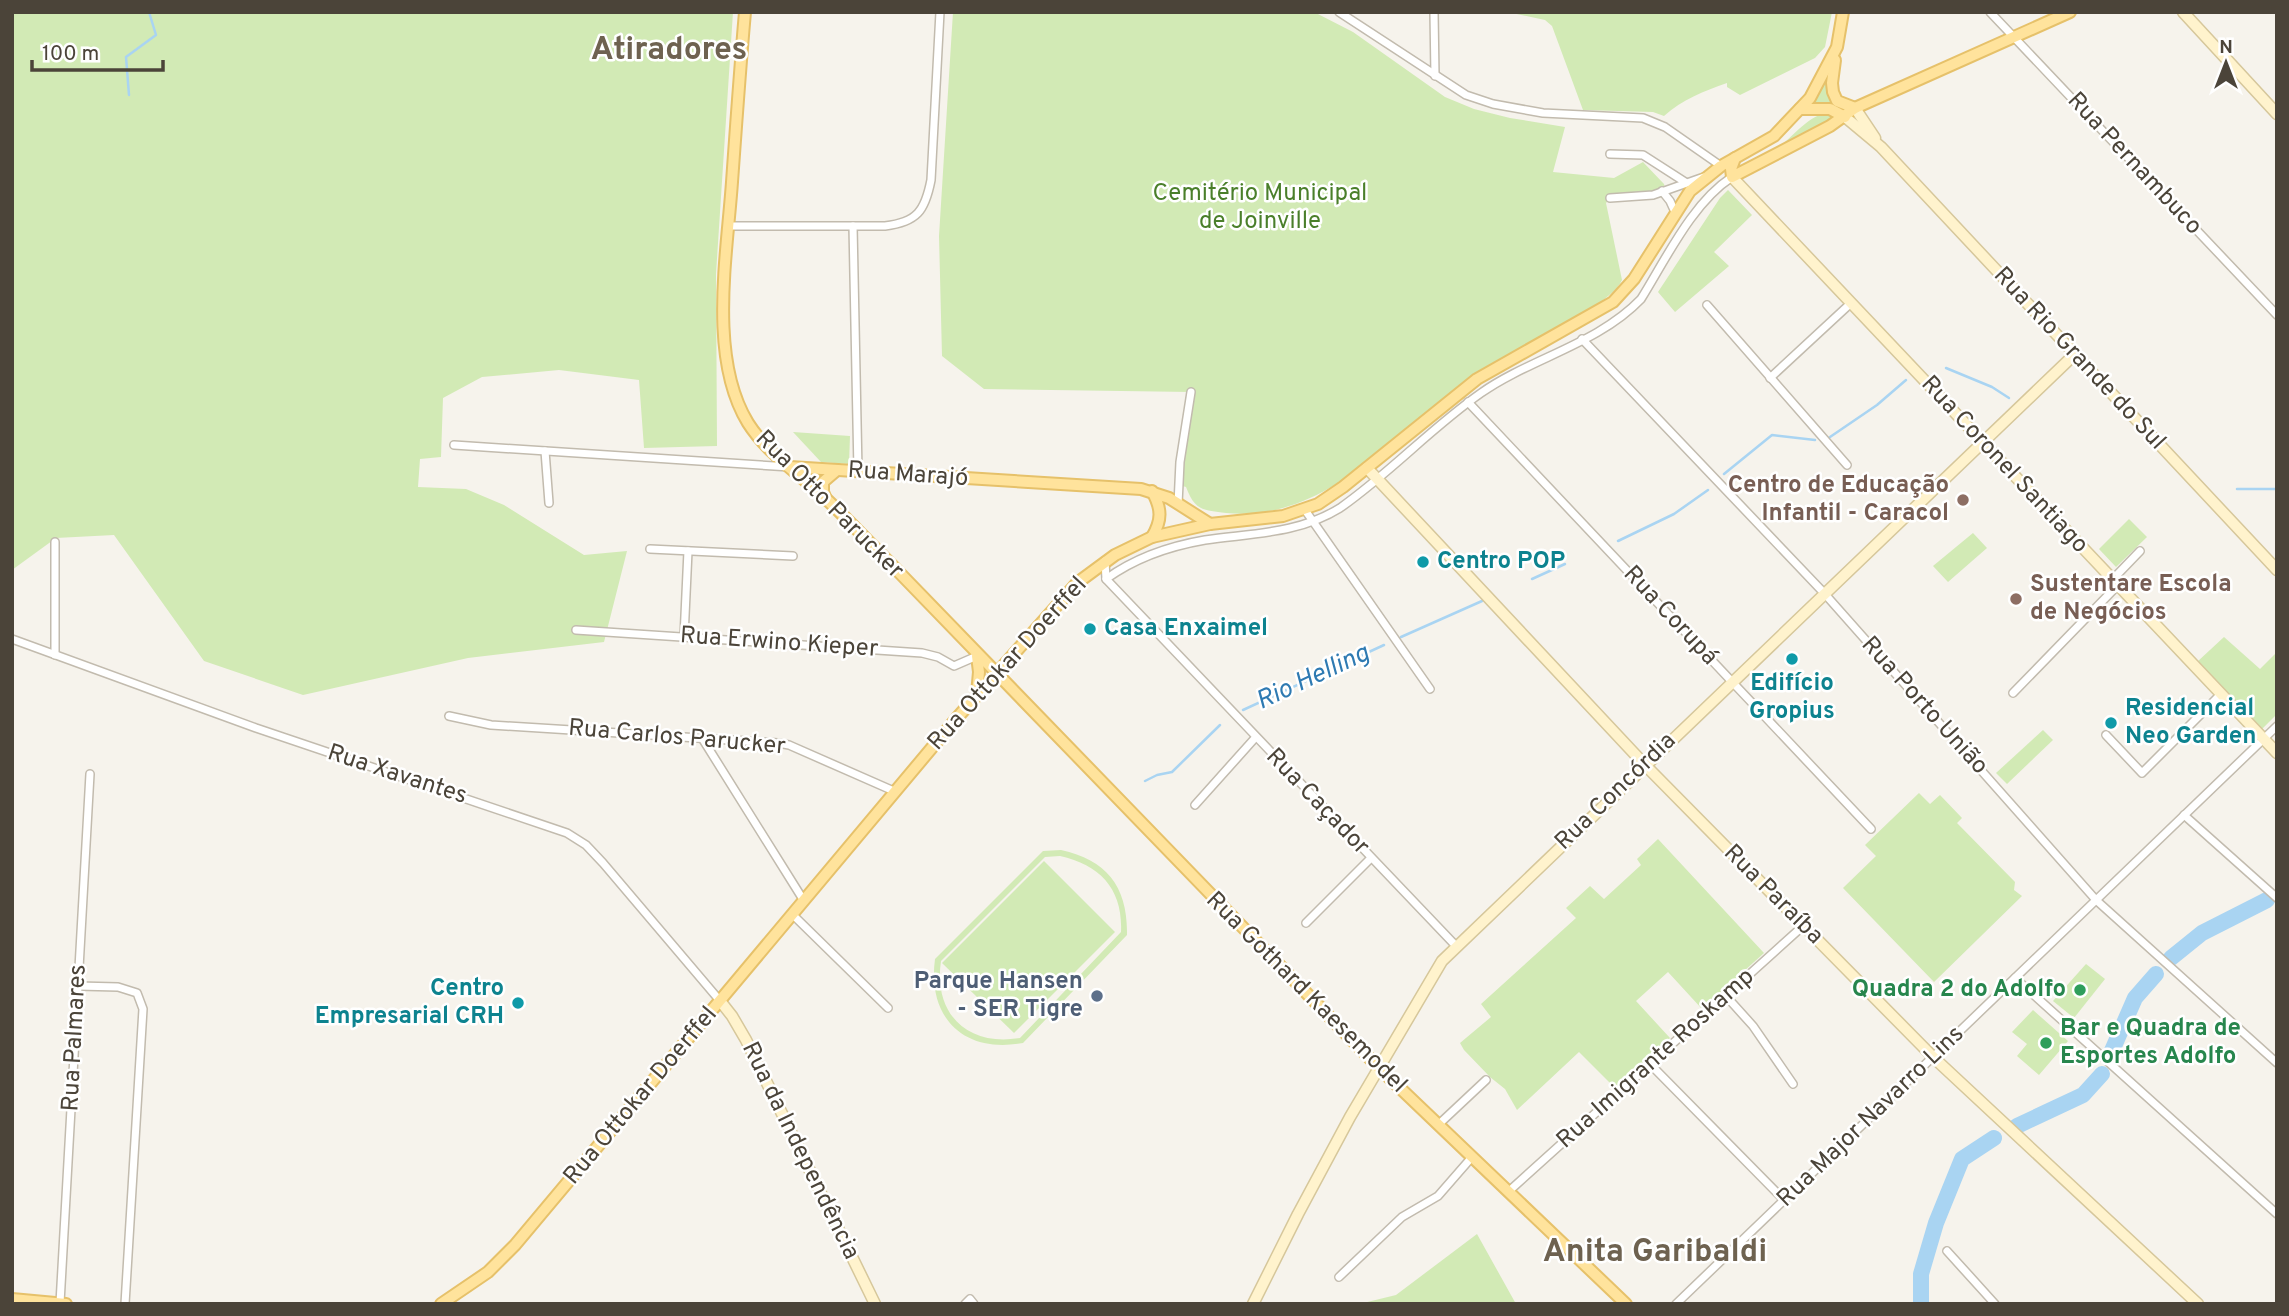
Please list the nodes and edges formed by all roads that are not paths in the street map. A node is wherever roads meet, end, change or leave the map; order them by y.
1 (745, 12) edge
2 (940, 12) edge
3 (1339, 12) edge
4 (1434, 12) edge
5 (1843, 12) edge
6 (1990, 12) edge
7 (2070, 12) edge
8 (2183, 12) edge
9 (2014, 37) junction
10 (1837, 47) junction
11 (1435, 76) junction
12 (1855, 108) junction
13 (1800, 109) junction
14 (2277, 114) edge
15 (1845, 117) junction
16 (1881, 147) junction
17 (1611, 154) dead end
18 (1735, 158) junction
19 (1721, 166) junction
20 (1707, 176) junction
21 (1732, 177) junction
22 (1685, 182) junction
23 (1662, 191) junction
24 (1610, 198) dead end
25 (1675, 212) junction
26 (729, 226) junction
27 (853, 226) junction
28 (1851, 303) junction
29 (1707, 305) dead end
30 (2277, 315) edge
31 (1582, 339) junction
32 (2075, 354) junction
33 (1770, 377) junction
34 (1191, 392) dead end
35 (1468, 402) junction
36 (1983, 442) junction
37 (454, 445) dead end
38 (545, 451) junction
39 (1847, 465) dead end
40 (790, 467) junction
41 (1367, 468) junction
42 (837, 470) junction
43 (858, 471) junction
44 (1378, 479) junction
45 (1153, 491) junction
46 (826, 499) junction
47 (549, 503) dead end
48 (1178, 504) junction
49 (1305, 510) junction
50 (1313, 523) junction
51 (1210, 524) junction
52 (1152, 537) junction
53 (55, 542) dead end
54 (650, 549) dead end
55 (688, 551) junction
56 (2140, 551) dead end
57 (793, 556) dead end
58 (1105, 560) junction
59 (2277, 570) edge
60 (1106, 579) junction
61 (2115, 582) junction
62 (1824, 593) junction
63 (576, 630) dead end
64 (684, 637) junction
65 (12, 639) edge
66 (55, 655) junction
67 (977, 656) junction
68 (995, 674) junction
69 (1732, 682) junction
70 (1430, 689) dead end
71 (2013, 693) dead end
72 (2221, 694) junction
73 (977, 696) junction
74 (449, 716) dead end
75 (2277, 726) edge
76 (2106, 735) dead end
77 (702, 738) junction
78 (1255, 738) junction
79 (2263, 739) junction
80 (2277, 753) edge
81 (1645, 765) junction
82 (90, 774) dead end
83 (896, 792) junction
84 (1195, 805) dead end
85 (2184, 815) junction
86 (1871, 829) dead end
87 (1371, 858) junction
88 (2277, 898) edge
89 (2096, 900) junction
90 (804, 901) junction
91 (793, 915) junction
92 (1306, 923) dead end
93 (1803, 926) junction
94 (1456, 946) junction
95 (2015, 978) junction
96 (78, 986) junction
97 (1726, 996) junction
98 (720, 1002) junction
99 (888, 1008) dead end
100 (1933, 1057) junction
101 (2277, 1063) edge
102 (1650, 1065) junction
103 (1378, 1068) junction
104 (1486, 1080) dead end
105 (1793, 1084) dead end
106 (1438, 1125) junction
107 (1472, 1157) junction
108 (1508, 1192) junction
109 (1784, 1200) junction
110 (2277, 1214) edge
111 (1947, 1251) dead end
112 (1339, 1277) dead end
113 (12, 1299) edge
114 (60, 1303) edge
115 (66, 1304) edge
116 (125, 1304) edge
117 (441, 1304) edge
118 (875, 1304) edge
119 (965, 1304) edge
120 (974, 1304) edge
121 (1253, 1304) edge
122 (1626, 1304) edge
123 (1676, 1304) edge
124 (1995, 1304) edge
125 (2198, 1304) edge

1 - 26 main road, Rua Otto Parucker
2 - 27 street
3 - 11 street
4 - 11 street
5 - 10 main road
6 - 9 street, Rua Pernambuco
7 - 9 main road
8 - 14 street
9 - 12 main road
9 - 30 street, Rua Pernambuco
10 - 12 main road
10 - 13 main road, Rua Ottokar Doerffel
11 - 19 street
12 - 15 main road
12 - 16 street, Rua Rio Grande do Sul
13 - 15 main road
13 - 18 main road, Rua Ottokar Doerffel
15 - 16 street, Rua Rio Grande do Sul
15 - 21 main road
16 - 32 street, Rua Rio Grande do Sul
17 - 22 street
18 - 19 main road, Rua Ottokar Doerffel
18 - 21 main road
19 - 20 main road, Rua Ottokar Doerffel
20 - 22 street
20 - 25 main road, Rua Ottokar Doerffel
21 - 28 street, Rua Coronel Santiago
21 - 31 street
22 - 23 street
23 - 24 street
23 - 25 street
25 - 41 main road, Rua Ottokar Doerffel
26 - 27 street
26 - 40 main road, Rua Otto Parucker
27 - 43 street
28 - 33 street
28 - 36 street, Rua Coronel Santiago
29 - 33 street
31 - 35 street
31 - 62 street, Rua Porto União
32 - 36 street, Rua Concórdia
32 - 59 street, Rua Rio Grande do Sul
33 - 39 street
34 - 48 street
35 - 44 street
35 - 69 street, Rua Corupá
36 - 61 street, Rua Coronel Santiago
36 - 62 street, Rua Concórdia
37 - 38 street, Rua Marajó
38 - 40 street, Rua Marajó
38 - 47 street
40 - 42 main road, Rua Marajó
40 - 46 main road, Rua Otto Parucker
41 - 44 street, Rua Paraíba
41 - 49 main road, Rua Ottokar Doerffel
42 - 43 main road, Rua Marajó
42 - 46 main road
43 - 45 main road, Rua Marajó
44 - 50 street
44 - 81 street, Rua Paraíba
45 - 48 main road, Rua Marajó
45 - 52 main road
46 - 67 main road, Rua Otto Parucker
48 - 51 main road, Rua Marajó
49 - 50 street
49 - 51 main road, Rua Ottokar Doerffel
50 - 60 street
50 - 70 street
51 - 52 main road, Rua Ottokar Doerffel
52 - 58 main road, Rua Ottokar Doerffel
53 - 66 street
54 - 55 street
55 - 57 street
55 - 64 street
56 - 61 street
58 - 60 street
58 - 68 main road, Rua Ottokar Doerffel
60 - 78 street, Rua Caçador
61 - 71 street
61 - 72 street, Rua Coronel Santiago
62 - 69 street, Rua Concórdia
62 - 89 street, Rua Porto União
63 - 64 street, Rua Erwino Kieper
64 - 67 street, Rua Erwino Kieper
65 - 66 street, Rua Xavantes
66 - 98 street, Rua Xavantes
67 - 68 main road, Rua Otto Parucker
67 - 73 main road
68 - 73 main road, Rua Ottokar Doerffel
68 - 103 main road, Rua Gothard Kaesemodel
69 - 81 street, Rua Concórdia
69 - 86 street, Rua Corupá
72 - 76 street
72 - 79 street, Rua Coronel Santiago
73 - 83 main road, Rua Ottokar Doerffel
74 - 77 street, Rua Carlos Parucker
75 - 79 street, Rua Major Navarro Lins
77 - 83 street, Rua Carlos Parucker
77 - 90 street
78 - 84 street
78 - 87 street, Rua Caçador
79 - 80 street, Rua Coronel Santiago
79 - 85 street, Rua Major Navarro Lins
81 - 93 street, Rua Paraíba
81 - 94 street, Rua Concórdia
82 - 96 street, Rua Palmares
83 - 90 main road, Rua Ottokar Doerffel
85 - 88 street
85 - 89 street, Rua Major Navarro Lins
87 - 92 street
87 - 94 street, Rua Caçador
89 - 95 street, Rua Major Navarro Lins
89 - 101 street, Rua Porto União
90 - 91 main road, Rua Ottokar Doerffel
91 - 98 main road, Rua Ottokar Doerffel
91 - 99 street
93 - 97 street, Rua Imigrante Roskamp
93 - 100 street, Rua Paraíba
94 - 103 street, Rua Concórdia
95 - 100 street, Rua Major Navarro Lins
95 - 110 street
96 - 114 street, Rua Palmares
96 - 116 street
97 - 102 street, Rua Imigrante Roskamp
97 - 105 street
98 - 117 main road, Rua Ottokar Doerffel
98 - 118 street, Rua da Independência
100 - 109 street, Rua Major Navarro Lins
100 - 125 street, Rua Paraíba
102 - 108 street, Rua Imigrante Roskamp
102 - 109 street
103 - 106 main road, Rua Gothard Kaesemodel
103 - 121 street, Rua Concórdia
104 - 106 street
106 - 107 main road, Rua Gothard Kaesemodel
107 - 108 main road, Rua Gothard Kaesemodel
107 - 112 street
108 - 122 main road, Rua Gothard Kaesemodel
109 - 123 street, Rua Major Navarro Lins
111 - 124 street
113 - 114 main road
114 - 115 main road
119 - 120 street

